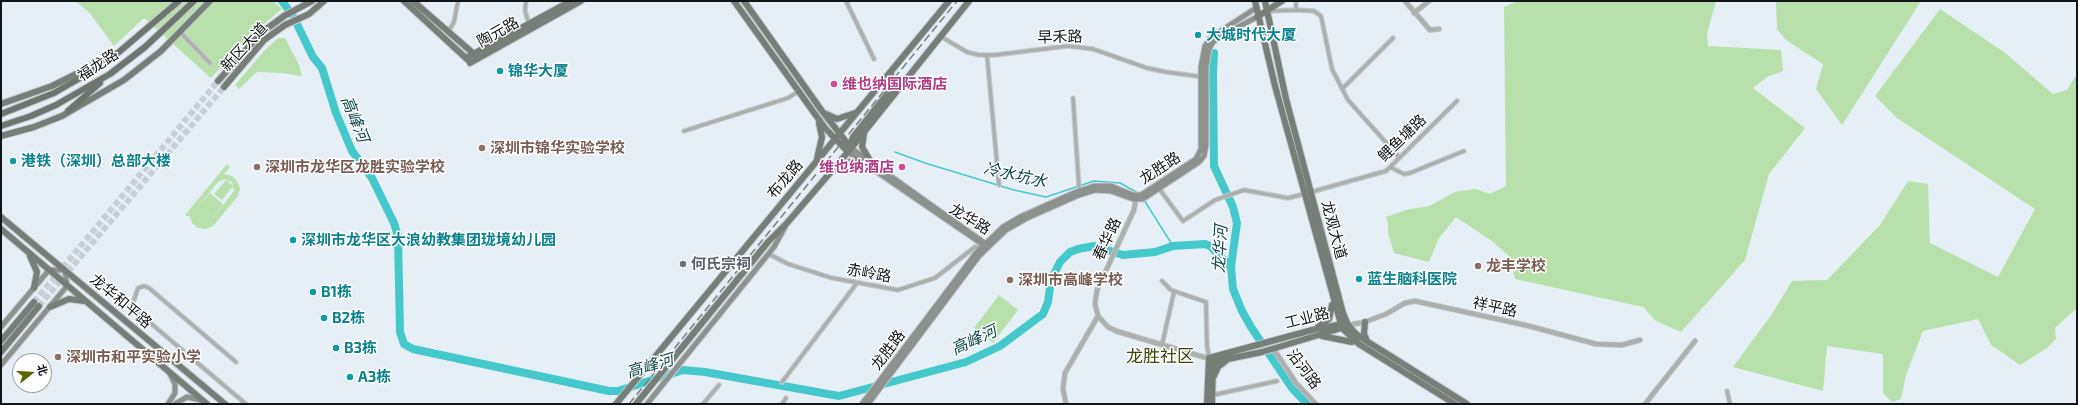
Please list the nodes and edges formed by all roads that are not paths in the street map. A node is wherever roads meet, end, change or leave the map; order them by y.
1 (179, 1) edge
2 (194, 1) edge
3 (210, 1) edge
4 (312, 1) edge
5 (324, 1) edge
6 (404, 1) edge
7 (412, 1) edge
8 (458, 1) edge
9 (526, 1) edge
10 (571, 1) edge
11 (581, 1) edge
12 (734, 1) edge
13 (744, 1) edge
14 (846, 1) edge
15 (949, 1) edge
16 (969, 1) edge
17 (1255, 1) edge
18 (1266, 1) edge
19 (1282, 1) edge
20 (1296, 1) edge
21 (1405, 1) edge
22 (1429, 1) edge
23 (1256, 8) junction
24 (1296, 10) junction
25 (1267, 11) junction
26 (1414, 13) junction
27 (1257, 17) junction
28 (529, 24) junction
29 (1439, 29) dead end
30 (180, 32) junction
31 (448, 32) junction
32 (940, 36) junction
33 (1393, 38) dead end
34 (119, 52) junction
35 (474, 54) junction
36 (987, 55) junction
37 (874, 59) dead end
38 (468, 60) junction
39 (210, 63) dead end
40 (891, 72) junction
41 (110, 74) junction
42 (1204, 77) junction
43 (218, 81) tunnel mouth
44 (903, 82) junction
45 (892, 84) junction
46 (224, 87) tunnel mouth
47 (1342, 89) junction
48 (799, 91) junction
49 (1073, 98) dead end
50 (1457, 101) dead end
51 (1, 104) edge
52 (68, 111) junction
53 (858, 111) junction
54 (823, 112) junction
55 (1, 114) edge
56 (817, 116) junction
57 (1, 126) edge
58 (865, 130) junction
59 (684, 131) dead end
60 (839, 134) junction
61 (1, 136) edge
62 (835, 140) junction
63 (849, 149) junction
64 (1464, 151) dead end
65 (1399, 157) junction
66 (859, 160) junction
67 (871, 162) junction
68 (816, 163) junction
69 (1390, 167) junction
70 (831, 171) junction
71 (999, 185) dead end
72 (1079, 185) dead end
73 (1158, 187) junction
74 (1308, 193) junction
75 (1137, 198) junction
76 (1, 217) edge
77 (787, 223) junction
78 (1, 229) edge
79 (985, 245) junction
80 (28, 253) junction
81 (769, 254) junction
82 (49, 270) junction
83 (65, 270) junction
84 (1162, 281) dead end
85 (857, 283) junction
86 (67, 286) junction
87 (34, 288) junction
88 (1174, 292) junction
89 (1332, 297) junction
90 (89, 304) junction
91 (50, 307) junction
92 (1098, 316) junction
93 (1365, 322) junction
94 (1348, 325) junction
95 (1340, 326) junction
96 (1, 327) edge
97 (1316, 329) junction
98 (1319, 336) junction
99 (1640, 340) dead end
100 (1, 341) edge
101 (1695, 341) dead end
102 (1368, 342) junction
103 (1359, 344) junction
104 (1162, 345) junction
105 (1272, 349) junction
106 (1, 352) edge
107 (1231, 358) junction
108 (1211, 360) junction
109 (236, 362) dead end
110 (1, 365) edge
111 (168, 371) junction
112 (1277, 380) dead end
113 (782, 382) dead end
114 (1213, 382) junction
115 (719, 385) dead end
116 (1727, 391) dead end
117 (1213, 395) junction
118 (786, 398) dead end
119 (206, 403) edge
120 (168, 404) edge
121 (175, 404) edge
122 (225, 404) edge
123 (246, 404) edge
124 (616, 404) edge
125 (636, 404) edge
126 (647, 404) edge
127 (703, 404) edge
128 (782, 404) edge
129 (862, 404) edge
130 (868, 404) edge
131 (1066, 404) edge
132 (1207, 404) edge
133 (1212, 404) edge
134 (1316, 404) edge
135 (1455, 404) edge
136 (1467, 404) edge
137 (1645, 404) edge
138 (1730, 404) edge

1 - 34 highway, 福龙路
2 - 41 highway, 福龙路
3 - 30 main road
4 - 43 main road, 新区大道
5 - 46 main road, 新区大道
6 - 38 main road
7 - 31 main road
8 - 31 street
9 - 28 street
10 - 28 main road, 陶元路
11 - 38 main road, 陶元路
12 - 48 main road, 龙华路
13 - 54 main road, 龙华路
14 - 37 street
15 - 40 main road, 布龙路
16 - 32 main road, 布龙路
17 - 23 main road, 龙观大道
18 - 23 main road
18 - 25 main road, 龙观大道
19 - 25 main road
20 - 24 street
21 - 26 street
22 - 26 street
23 - 27 main road, 龙观大道
23 - 42 main road, 龙胜路
24 - 25 street
24 - 47 street
25 - 27 main road
25 - 74 main road, 龙观大道
26 - 29 street
27 - 42 main road, 龙胜路
27 - 74 main road, 龙观大道
28 - 35 main road, 陶元路
30 - 39 street
30 - 52 main road
31 - 35 main road
32 - 36 street, 早禾路
32 - 44 main road, 布龙路
33 - 47 street
34 - 51 main road
34 - 55 highway, 福龙路
35 - 38 main road
36 - 42 street, 早禾路
36 - 71 street
40 - 45 main road
40 - 53 main road, 布龙路
41 - 52 highway
41 - 57 highway, 福龙路
42 - 73 main road, 龙胜路
44 - 45 main road
44 - 58 main road, 布龙路
45 - 63 main road
47 - 65 street
48 - 56 main road, 龙华路
48 - 59 street
49 - 72 street
50 - 65 street, 鲤鱼塘路
52 - 61 main road
53 - 54 main road
53 - 60 main road, 布龙路
54 - 60 main road, 龙华路
56 - 62 main road, 龙华路
56 - 68 main road
58 - 63 main road, 布龙路
58 - 67 main road
60 - 62 main road, 布龙路
60 - 63 main road, 龙华路
62 - 63 main road, 龙华路
62 - 68 main road, 布龙路
63 - 66 main road, 龙华路
63 - 67 main road, 龙华路
63 - 70 main road, 布龙路
64 - 69 street
65 - 69 street, 鲤鱼塘路
66 - 70 main road
66 - 79 main road, 龙华路
67 - 79 main road, 龙华路
68 - 124 main road, 布龙路
69 - 74 street, 鲤鱼塘路
70 - 77 main road, 布龙路
73 - 74 street, 鲤鱼塘路
73 - 75 main road, 龙胜路
74 - 89 main road, 龙观大道
74 - 94 main road, 龙观大道
75 - 79 main road, 龙胜路
75 - 92 street, 春华路
76 - 83 main road, 龙华和平路
77 - 81 main road
77 - 125 main road, 布龙路
78 - 80 main road, 龙华和平路
79 - 85 street, 赤岭路
79 - 129 main road, 龙胜路
79 - 130 main road, 龙胜路
80 - 82 main road, 龙华和平路
80 - 87 main road
81 - 85 street, 赤岭路
81 - 126 main road
82 - 83 main road
82 - 86 main road, 龙华和平路
82 - 87 main road
83 - 86 main road
83 - 122 main road, 龙华和平路
84 - 88 street
85 - 113 street
86 - 90 main road, 龙华和平路
86 - 91 main road
87 - 96 main road
88 - 104 street
88 - 108 street
89 - 95 main road, 龙观大道
89 - 97 main road
90 - 91 main road
90 - 111 main road, 龙华和平路
91 - 110 main road
92 - 104 street
92 - 131 street
93 - 94 street, 祥平路
93 - 99 street, 祥平路
93 - 102 main road
94 - 95 main road, 工业路
94 - 102 main road
95 - 97 main road, 工业路
95 - 98 main road, 工业路
95 - 103 main road
97 - 108 main road, 工业路
98 - 103 main road
98 - 105 main road, 工业路
100 - 106 main road
101 - 137 street
102 - 136 main road
103 - 135 main road
104 - 108 street
105 - 107 main road, 工业路
105 - 134 street, 沿河路
107 - 108 main road, 工业路
107 - 114 main road
108 - 114 main road
108 - 132 main road
109 - 123 street
111 - 119 main road, 龙华和平路
111 - 120 main road
112 - 117 street
114 - 117 main road
115 - 127 street
116 - 138 street
117 - 133 main road
118 - 128 street
119 - 121 main road

